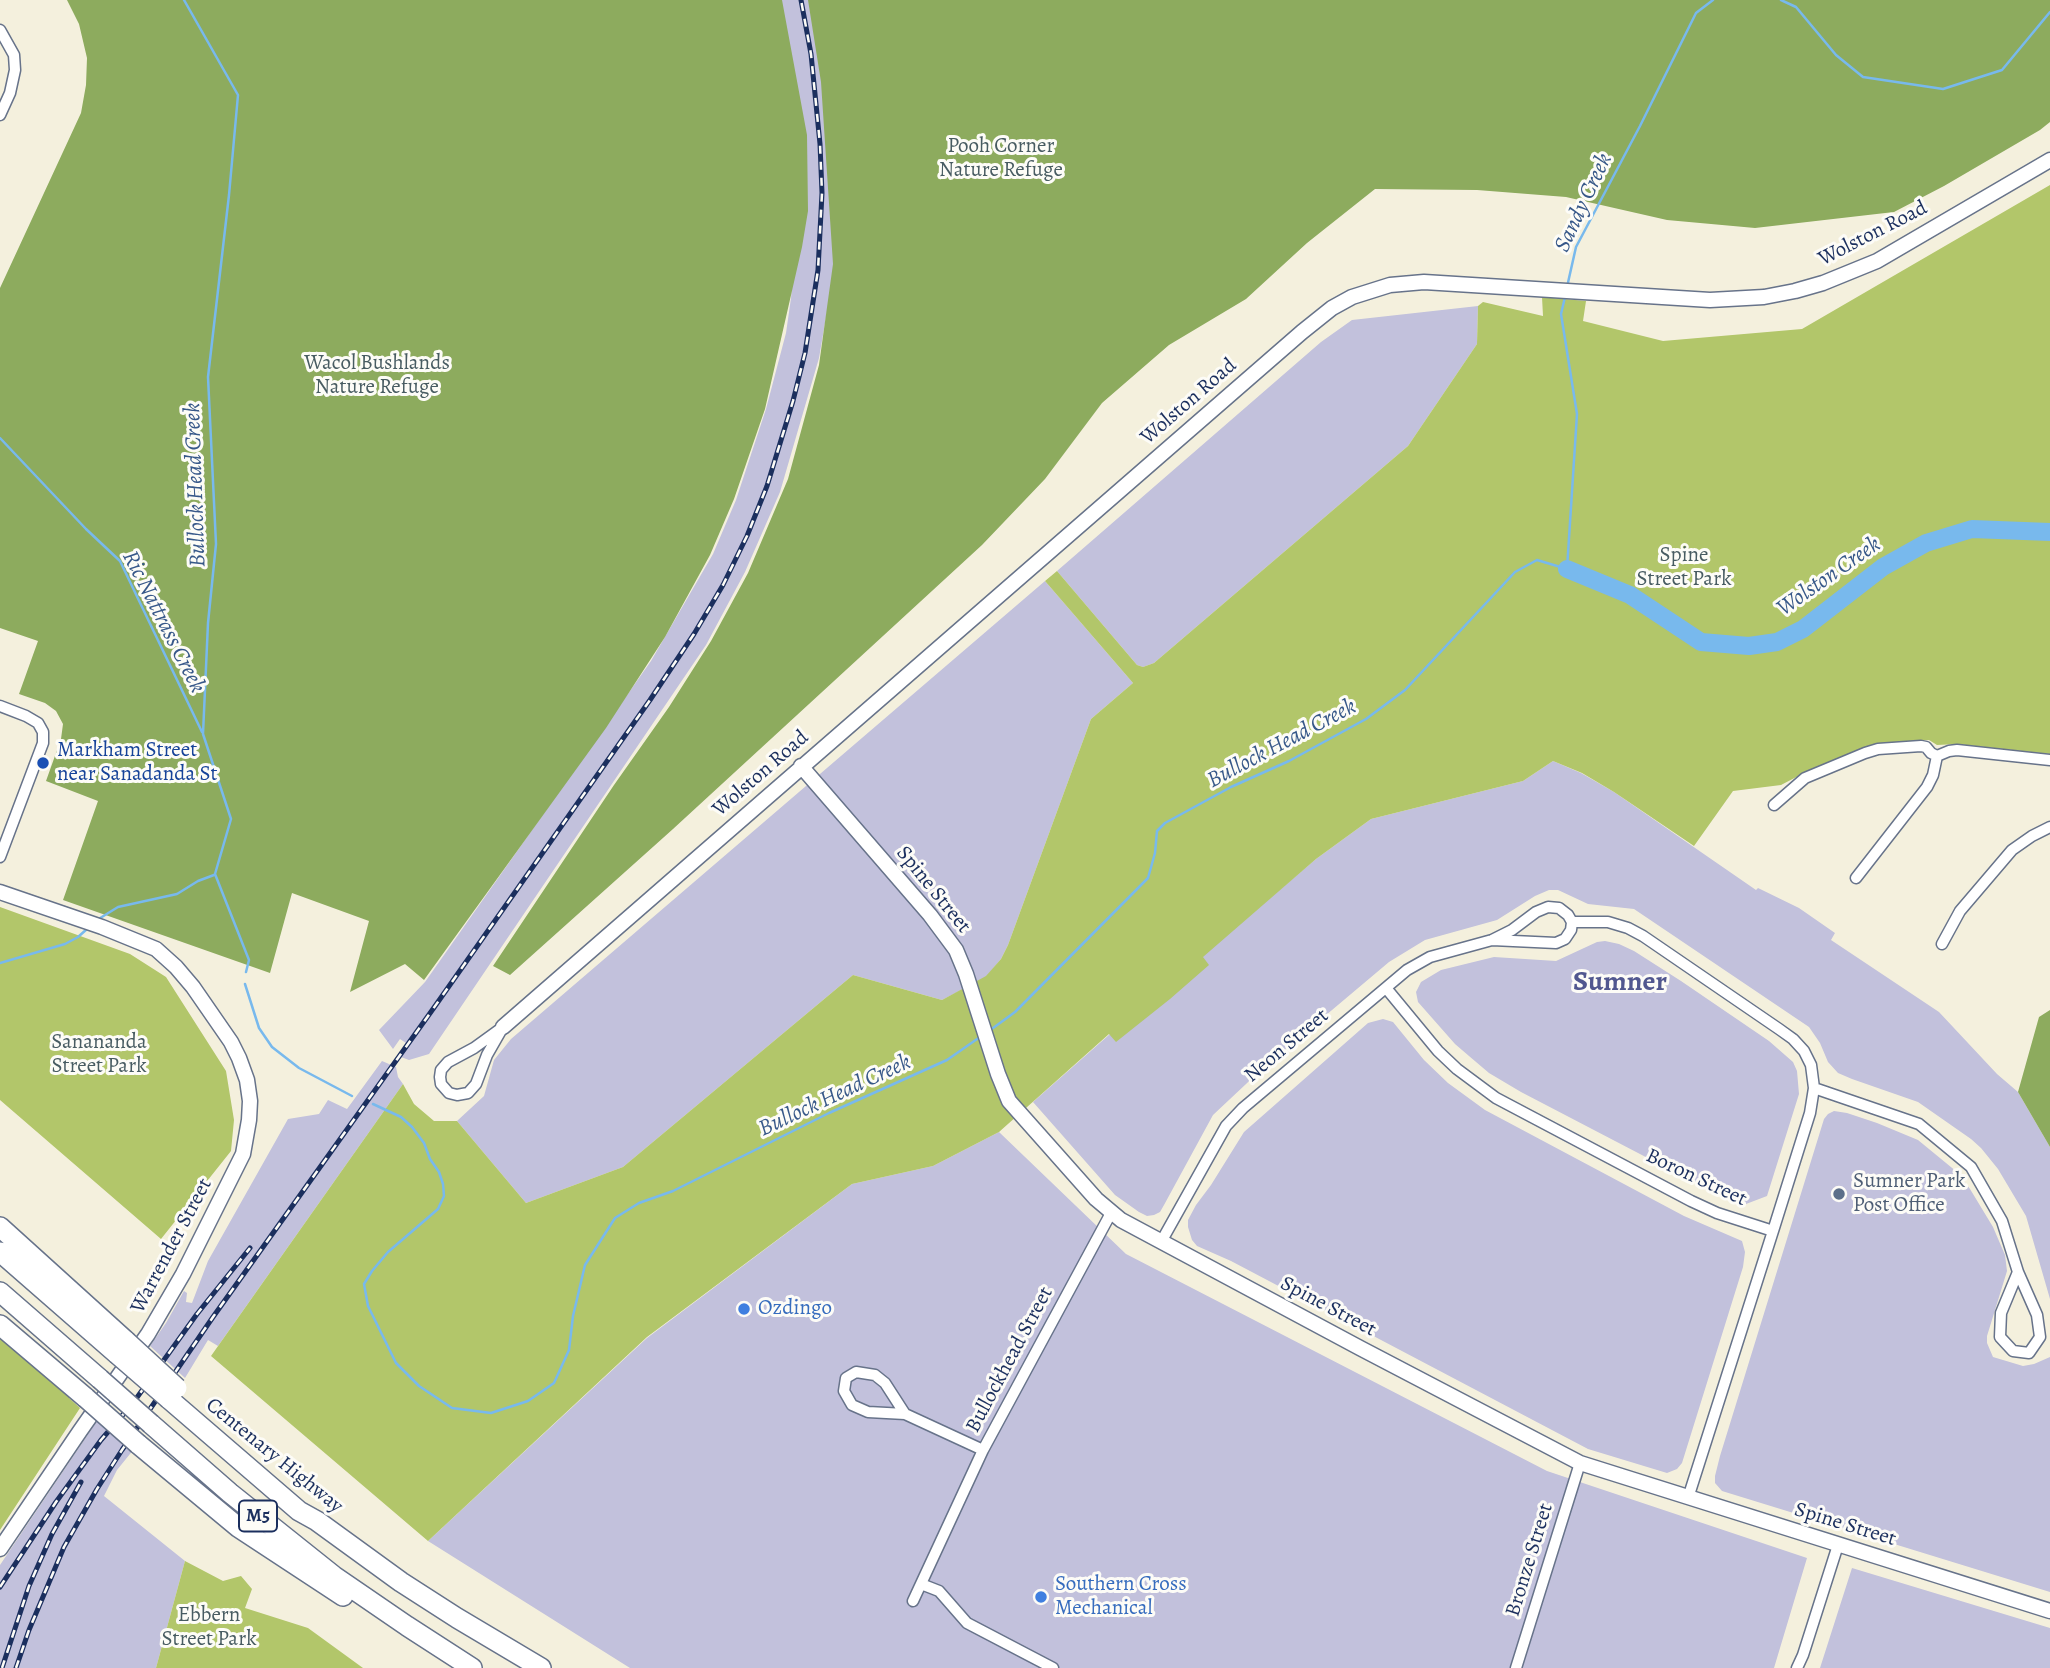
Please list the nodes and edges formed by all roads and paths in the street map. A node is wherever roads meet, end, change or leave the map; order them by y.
1 (0, 30) edge
2 (0, 116) edge
3 (2050, 160) edge
4 (0, 706) edge
5 (1937, 756) junction
6 (2050, 760) edge
7 (802, 766) junction
8 (1774, 805) dead end
9 (2050, 827) edge
10 (0, 857) edge
11 (1856, 878) dead end
12 (0, 892) edge
13 (1572, 922) junction
14 (1492, 940) junction
15 (1942, 944) dead end
16 (1385, 988) junction
17 (503, 1027) junction
18 (1814, 1088) junction
19 (1111, 1213) junction
20 (0, 1227) edge
21 (1773, 1231) junction
22 (1161, 1242) junction
23 (0, 1252) edge
24 (2018, 1272) junction
25 (0, 1292) edge
26 (0, 1325) edge
27 (122, 1348) junction
28 (905, 1414) junction
29 (984, 1450) junction
30 (1580, 1463) junction
31 (1688, 1497) junction
32 (1838, 1545) junction
33 (0, 1549) edge
34 (921, 1584) junction
35 (912, 1601) dead end
36 (371, 1602) junction
37 (2050, 1611) edge
38 (1803, 1656) junction
39 (472, 1668) edge
40 (541, 1668) edge
41 (1053, 1668) edge
42 (1516, 1668) edge
43 (1797, 1668) edge
44 (1803, 1668) edge

1 - 2 street
3 - 7 street, Wolston Road
4 - 10 street
5 - 6 street
5 - 8 street
5 - 11 street
7 - 17 street, Wolston Road
7 - 19 street, Spine Street
9 - 15 street
12 - 33 street, Warrender Street
13 - 14 street, Neon Street
13 - 14 street, Neon Street
13 - 18 street, Neon Street
14 - 16 street, Neon Street
16 - 21 street, Boron Street
16 - 22 street, Neon Street
17 - 17 street, Wolston Road
18 - 21 street, Neon Street
18 - 24 street
19 - 22 street, Spine Street
19 - 29 street, Bullockhead Street
20 - 27 highway
21 - 31 street
22 - 30 street, Spine Street
23 - 27 highway, Centenary Highway / M5
24 - 24 street
25 - 36 highway, M5, bridge
26 - 36 highway, bridge
27 - 40 highway, Centenary Highway / M5, bridge
28 - 28 street
28 - 29 street
29 - 34 street, Bullockhead Street
30 - 31 street, Spine Street
30 - 42 street, Bronze Street
31 - 32 street, Spine Street
32 - 37 street, Spine Street
32 - 38 street
34 - 35 street, Bullockhead Street
34 - 41 street
36 - 39 highway, M5
38 - 43 street
38 - 44 street

